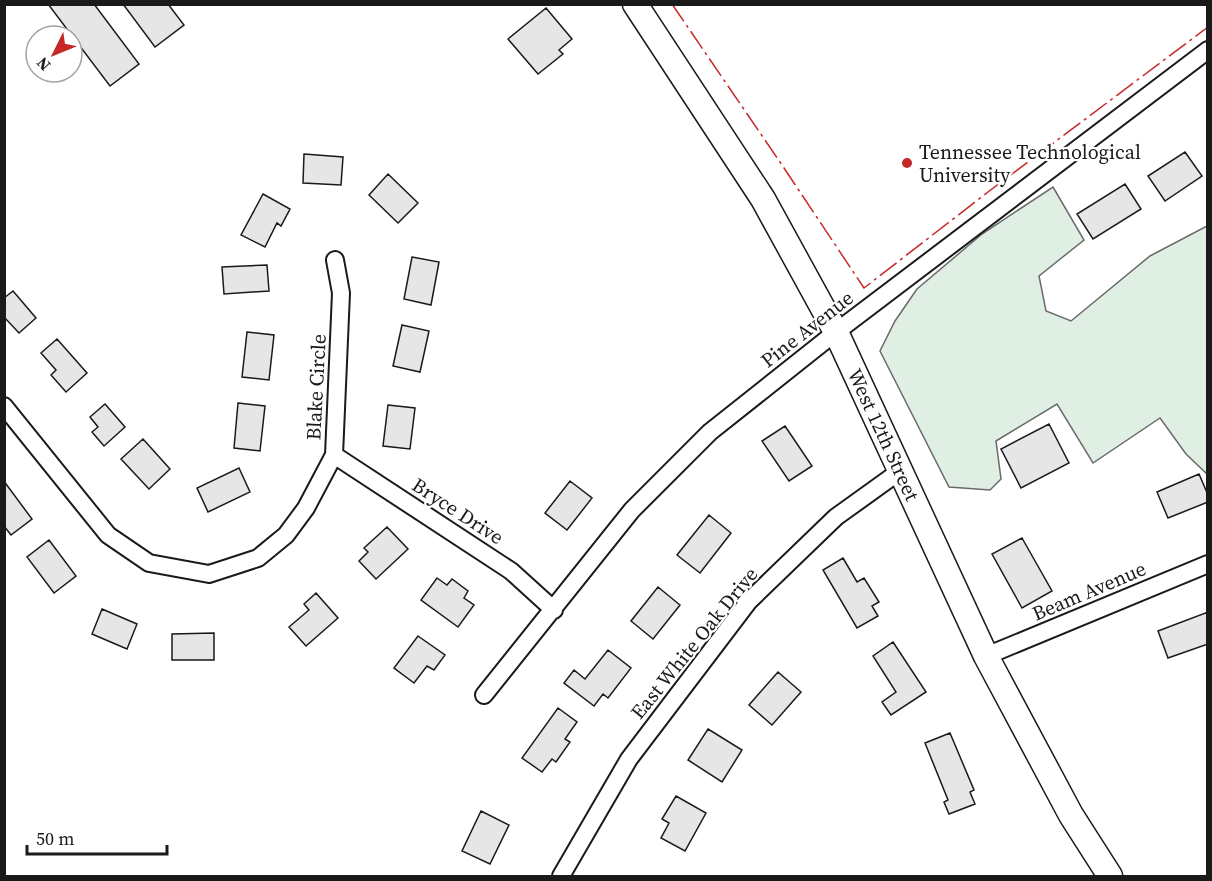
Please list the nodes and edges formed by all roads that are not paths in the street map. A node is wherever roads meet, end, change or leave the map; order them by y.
1 (635, 4) edge
2 (1208, 50) edge
3 (335, 260) dead end
4 (836, 332) junction
5 (4, 406) edge
6 (334, 455) junction
7 (900, 471) junction
8 (1208, 564) edge
9 (554, 610) junction
10 (986, 656) junction
11 (484, 695) dead end
12 (561, 876) edge
13 (1110, 876) edge

1 - 4 main road, West 12th Street
2 - 4 street, Pine Avenue
3 - 6 street, Blake Circle
4 - 7 main road, West 12th Street
4 - 9 street, Pine Avenue
5 - 6 street, Blake Circle
6 - 9 street, Bryce Drive
7 - 10 main road, West 12th Street
7 - 12 street, East White Oak Drive
8 - 10 street, Beam Avenue
9 - 11 street, Pine Avenue
10 - 13 main road, West 12th Street

